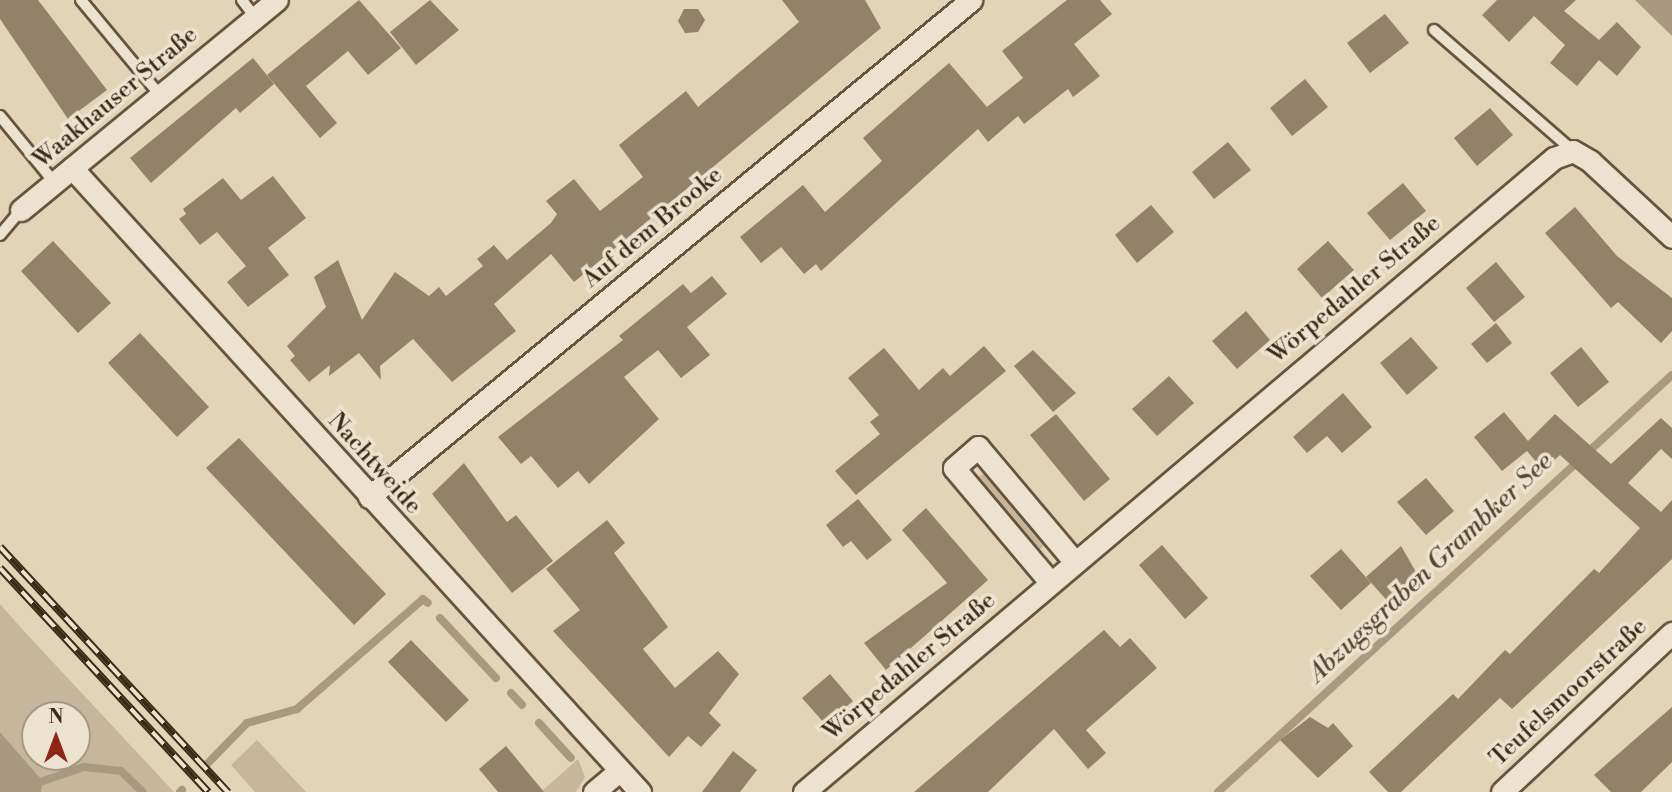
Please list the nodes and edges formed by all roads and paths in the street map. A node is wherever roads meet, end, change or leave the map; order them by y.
1 (81, 0) edge
2 (277, 0) edge
3 (971, 0) edge
4 (249, 8) edge
5 (1434, 30) dead end
6 (160, 95) junction
7 (0, 117) edge
8 (1573, 151) junction
9 (72, 168) junction
10 (54, 183) junction
11 (21, 210) joint
12 (0, 235) edge
13 (1672, 237) edge
14 (369, 497) junction
15 (1074, 561) junction
16 (1050, 582) junction
17 (1672, 633) edge
18 (619, 771) junction
19 (594, 792) edge
20 (640, 792) edge
21 (804, 792) edge
22 (1502, 792) edge

1 - 6 lane
2 - 4 street, Waakhauser Straße
3 - 14 street, Auf dem Brooke
4 - 6 street, Waakhauser Straße
5 - 8 lane
6 - 9 street, Waakhauser Straße
7 - 10 lane
8 - 13 street
8 - 15 street, Wörpedahler Straße
9 - 10 street, Waakhauser Straße
9 - 14 street, Nachtweide
10 - 11 street, Waakhauser Straße
11 - 12 lane
14 - 18 street, Nachtweide
15 - 16 street, Wörpedahler Straße
15 - 16 street
16 - 21 street, Wörpedahler Straße
17 - 22 street, Teufelsmoorstraße
18 - 19 street
18 - 20 street, Nachtweide

